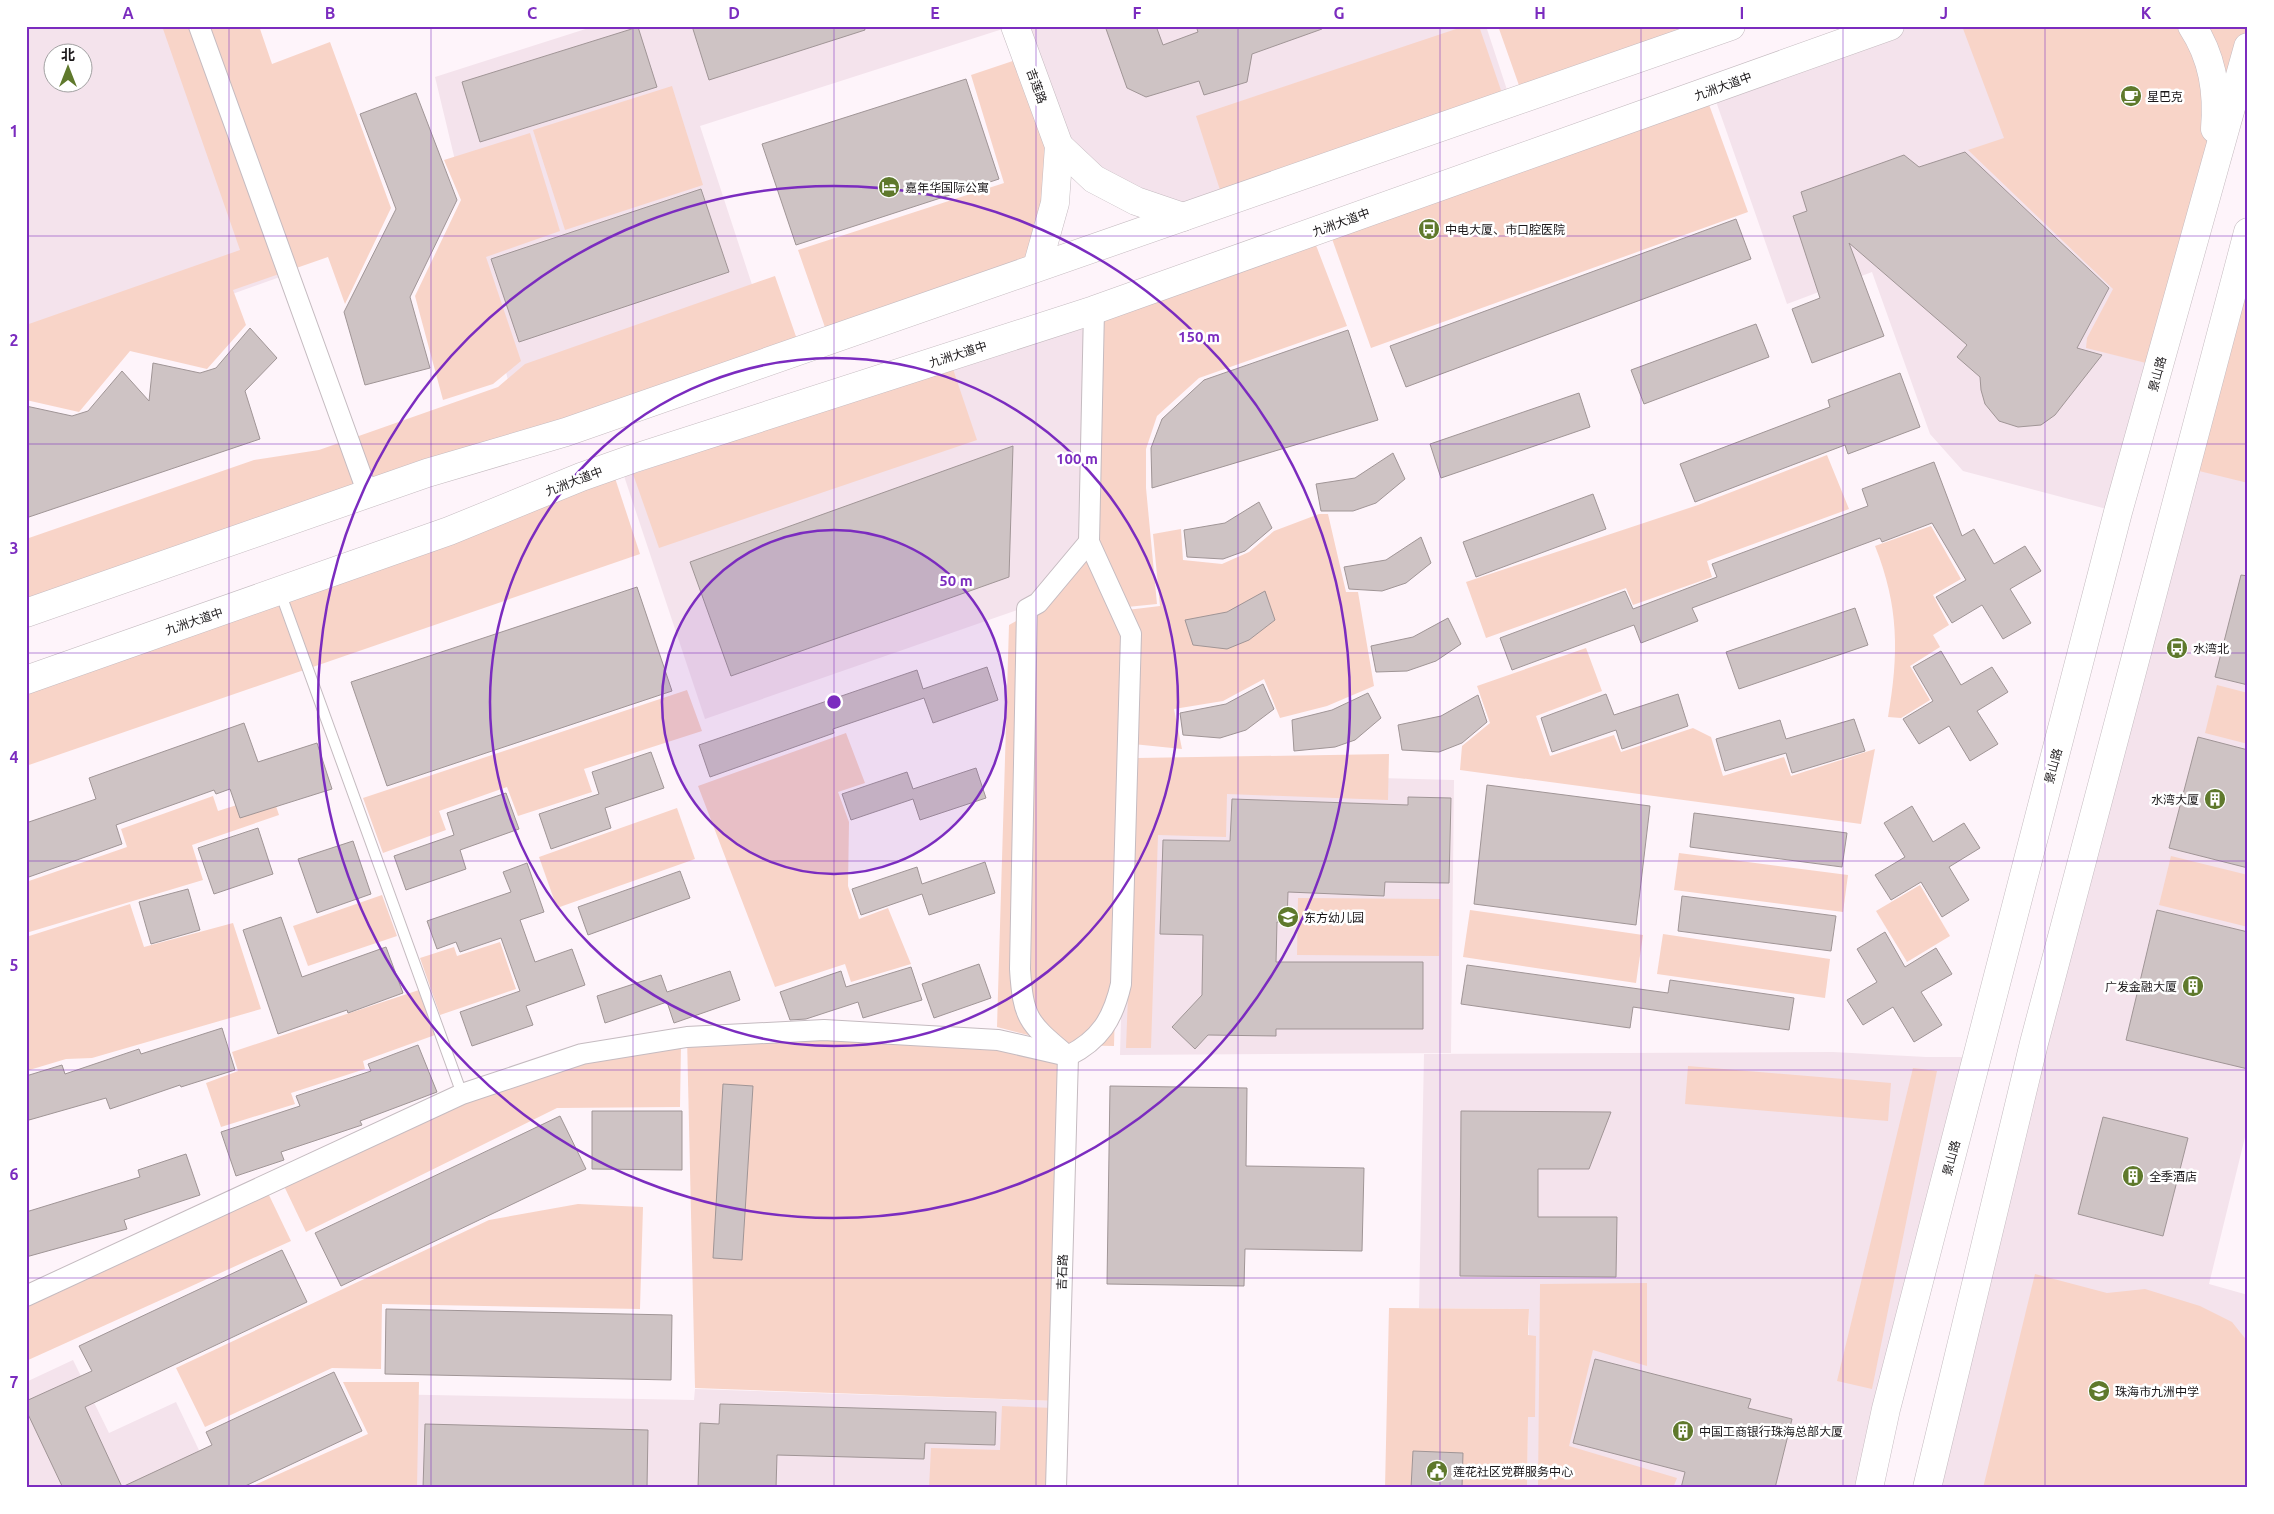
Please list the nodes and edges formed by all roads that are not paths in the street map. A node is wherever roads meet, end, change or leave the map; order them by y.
1 (199, 26) edge
2 (1015, 26) edge
3 (1730, 26) edge
4 (1890, 26) edge
5 (2192, 26) edge
6 (2248, 47) edge
7 (1059, 146) junction
8 (2210, 181) junction
9 (1183, 217) junction
10 (2248, 232) edge
11 (1038, 267) junction
12 (1094, 310) junction
13 (368, 494) junction
14 (1089, 542) junction
15 (280, 591) junction
16 (26, 614) edge
17 (26, 680) edge
18 (1068, 1056) junction
19 (462, 1094) junction
20 (26, 1296) edge
21 (1056, 1488) edge
22 (1869, 1488) edge
23 (1927, 1488) edge

1 - 13 street
2 - 7 main road, 吉莲路
3 - 9 main road
4 - 12 main road, 九洲大道中
5 - 8 main road
6 - 8 main road, 景山路
7 - 9 main road
7 - 11 main road
8 - 22 main road, 景山路
9 - 11 main road
10 - 23 main road
11 - 13 main road
12 - 14 street
12 - 15 main road, 九洲大道中
13 - 16 main road
14 - 18 street
14 - 18 street
15 - 17 main road, 九洲大道中
15 - 19 lane
18 - 19 street
18 - 21 street, 吉石路
19 - 20 street

